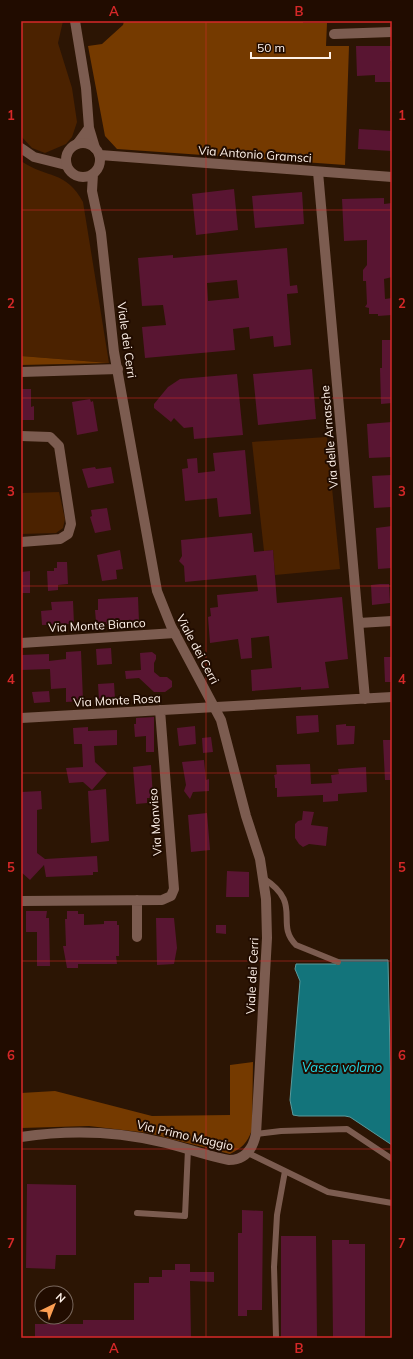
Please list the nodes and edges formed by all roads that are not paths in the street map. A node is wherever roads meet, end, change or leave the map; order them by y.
1 (75, 21) edge
2 (392, 32) edge
3 (334, 34) dead end
4 (89, 128) junction
5 (78, 143) junction
6 (21, 148) edge
7 (98, 156) junction
8 (66, 160) junction
9 (318, 172) junction
10 (93, 174) junction
11 (78, 177) junction
12 (392, 177) edge
13 (92, 192) junction
14 (118, 369) junction
15 (21, 372) edge
16 (21, 436) edge
17 (21, 542) edge
18 (392, 621) edge
19 (359, 623) junction
20 (175, 633) junction
21 (21, 642) edge
22 (392, 697) edge
23 (365, 699) junction
24 (215, 708) junction
25 (160, 710) junction
26 (21, 718) edge
27 (263, 878) junction
28 (138, 900) junction
29 (21, 901) edge
30 (137, 937) dead end
31 (338, 962) dead end
32 (256, 1134) junction
33 (21, 1138) edge
34 (188, 1148) junction
35 (248, 1153) junction
36 (392, 1159) edge
37 (285, 1171) junction
38 (392, 1203) edge
39 (137, 1213) dead end
40 (276, 1336) dead end

1 - 4 street
2 - 3 street
4 - 5 street
4 - 7 street
5 - 7 street
5 - 8 street
6 - 8 street
7 - 9 street, Via Antonio Gramsci
7 - 10 street
8 - 11 street
9 - 12 street, Via Antonio Gramsci
9 - 19 street, Via delle Arnasche
10 - 11 street
10 - 13 street, Viale dei Cerri
11 - 13 street
13 - 14 street, Viale dei Cerri
14 - 15 street
14 - 20 street, Viale dei Cerri
16 - 17 street
18 - 19 street
19 - 23 street, Via delle Arnasche
20 - 21 street, Via Monte Bianco
20 - 24 street, Viale dei Cerri
22 - 23 street, Via Monte Rosa
23 - 24 street, Via Monte Rosa
24 - 25 street, Via Monte Rosa
24 - 27 street, Viale dei Cerri
25 - 26 street, Via Monte Rosa
25 - 28 street, Via Monviso
27 - 31 lane
27 - 32 street, Viale dei Cerri
28 - 29 street, Via Monviso
28 - 30 street
32 - 35 street, Via Primo Maggio
32 - 36 lane
33 - 34 street, Via Primo Maggio
34 - 35 street, Via Primo Maggio
34 - 39 lane
35 - 37 lane
37 - 38 lane
37 - 40 lane

